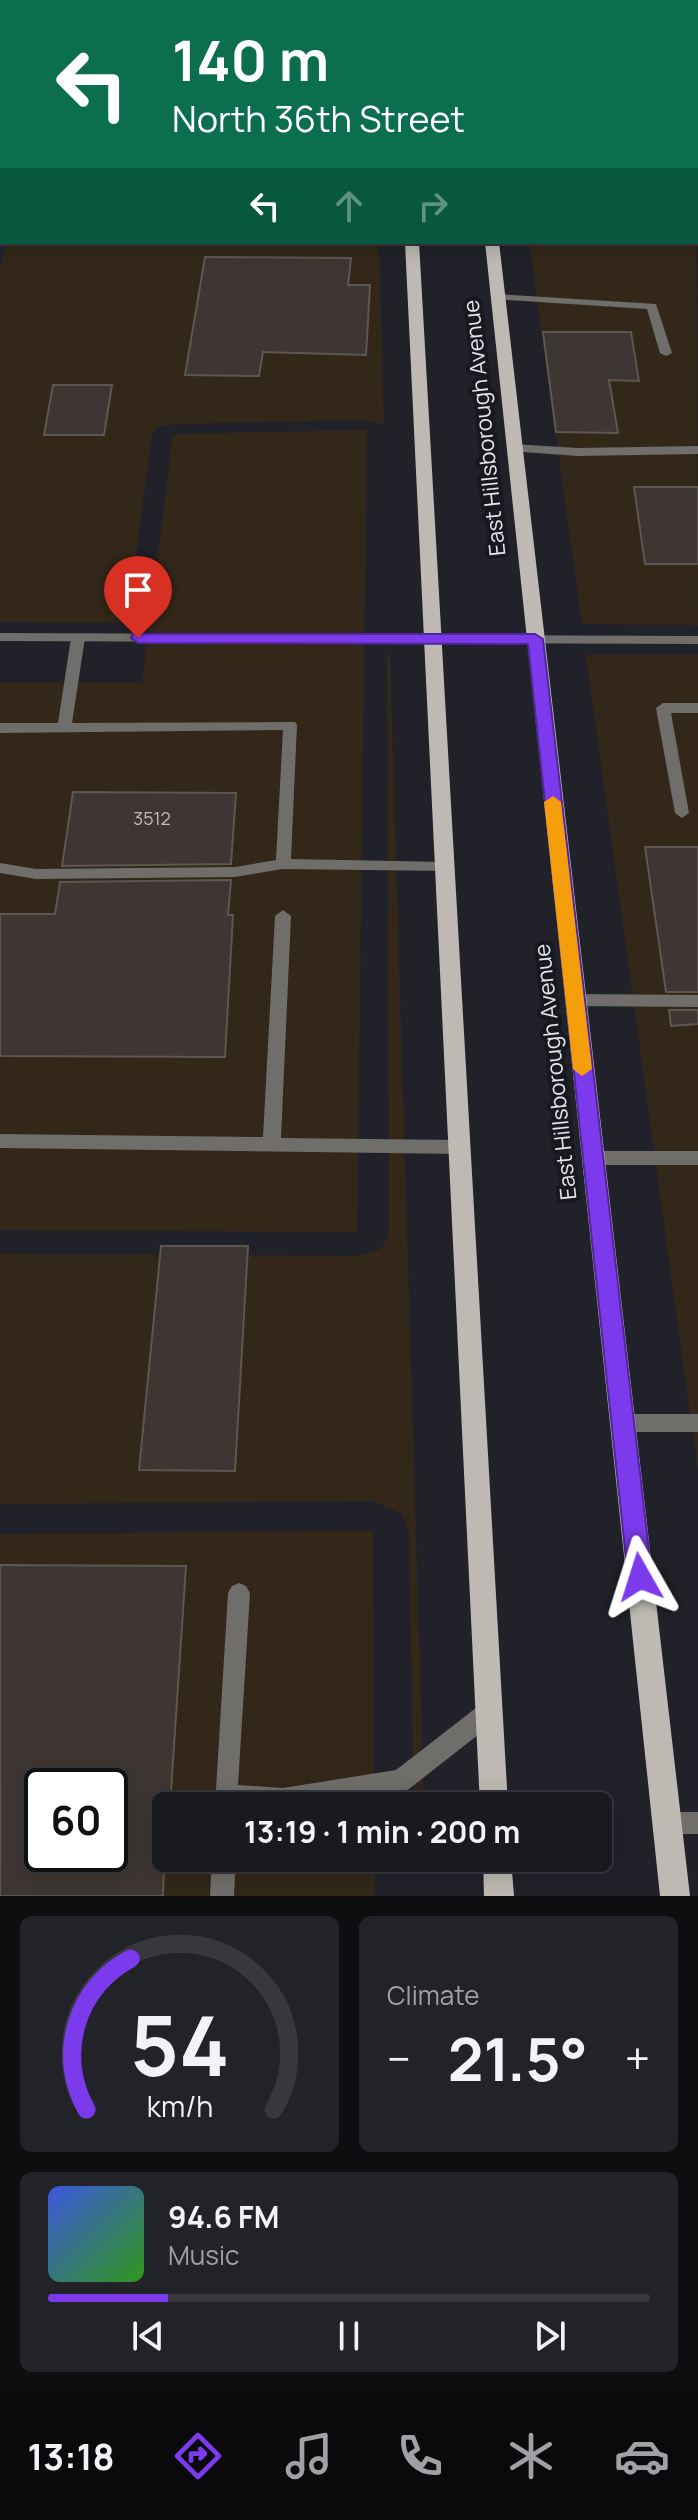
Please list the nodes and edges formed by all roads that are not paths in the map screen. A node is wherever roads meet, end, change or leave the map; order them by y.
1 (412, 244) edge
2 (494, 244) edge
3 (497, 297) junction
4 (666, 353) dead end
5 (513, 448) junction
6 (698, 450) edge
7 (0, 637) edge
8 (78, 638) junction
9 (433, 639) junction
10 (535, 639) junction
11 (698, 640) edge
12 (698, 708) edge
13 (0, 728) edge
14 (64, 728) junction
15 (682, 813) dead end
16 (283, 864) junction
17 (445, 867) junction
18 (0, 868) edge
19 (283, 916) dead end
20 (574, 1000) junction
21 (698, 1001) edge
22 (0, 1141) edge
23 (272, 1142) junction
24 (460, 1147) junction
25 (593, 1158) junction
26 (698, 1158) edge
27 (622, 1423) junction
28 (698, 1423) edge
29 (239, 1593) dead end
30 (489, 1712) junction
31 (227, 1792) edge
32 (329, 1792) edge
33 (493, 1792) edge
34 (667, 1823) junction
35 (698, 1823) edge
36 (223, 1872) edge
37 (498, 1872) edge
38 (222, 1896) edge
39 (499, 1896) edge
40 (675, 1896) edge

1 - 9 main road
2 - 3 main road, East Hillsborough Avenue
3 - 4 street
3 - 5 main road, East Hillsborough Avenue
5 - 6 street
5 - 10 main road, East Hillsborough Avenue
7 - 8 street
8 - 9 street
8 - 14 street
9 - 10 street
9 - 17 main road
10 - 11 street
10 - 20 main road, East Hillsborough Avenue
12 - 15 street
13 - 14 street
14 - 16 street
16 - 17 street
16 - 18 street
17 - 24 main road
19 - 23 street
20 - 21 street
20 - 25 main road, East Hillsborough Avenue
22 - 23 street
23 - 24 street
24 - 30 main road
25 - 26 street
25 - 27 main road, East Hillsborough Avenue
27 - 28 street
27 - 34 main road, East Hillsborough Avenue
29 - 31 street
30 - 32 street
30 - 33 main road
34 - 35 street
34 - 40 main road, East Hillsborough Avenue
36 - 38 street
37 - 39 main road

